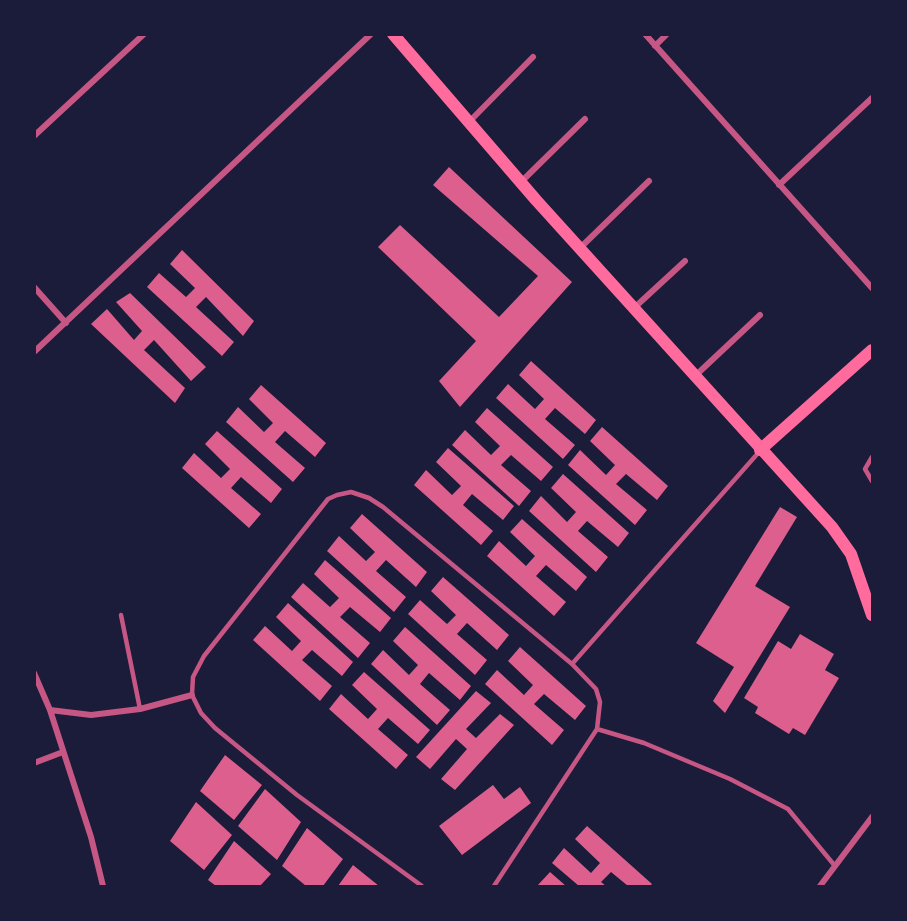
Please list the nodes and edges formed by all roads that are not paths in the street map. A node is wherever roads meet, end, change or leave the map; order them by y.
1 (144, 34) edge
2 (370, 34) edge
3 (393, 34) edge
4 (645, 34) edge
5 (667, 34) edge
6 (655, 46) junction
7 (533, 57) dead end
8 (873, 98) edge
9 (585, 119) dead end
10 (469, 122) junction
11 (34, 136) edge
12 (649, 181) dead end
13 (521, 183) junction
14 (779, 185) junction
15 (580, 249) junction
16 (685, 261) dead end
17 (34, 287) edge
18 (873, 288) edge
19 (633, 309) junction
20 (760, 315) dead end
21 (66, 323) junction
22 (873, 350) edge
23 (34, 352) edge
24 (694, 376) junction
25 (760, 450) junction
26 (873, 457) edge
27 (873, 481) edge
28 (121, 615) dead end
29 (873, 615) edge
30 (572, 664) junction
31 (34, 673) edge
32 (192, 695) junction
33 (140, 709) junction
34 (50, 710) junction
35 (597, 729) junction
36 (63, 752) junction
37 (34, 763) edge
38 (873, 817) edge
39 (835, 866) junction
40 (103, 886) edge
41 (422, 886) edge
42 (494, 886) edge
43 (820, 886) edge

1 - 11 street
2 - 21 street
3 - 10 main road
4 - 6 street
5 - 6 street
6 - 14 street
7 - 10 street
8 - 14 street
9 - 13 street
10 - 13 main road
12 - 15 street
13 - 15 main road
14 - 18 street
15 - 19 main road
16 - 19 street
17 - 21 street
19 - 24 main road
20 - 24 street
21 - 23 street
22 - 25 main road
24 - 25 main road
25 - 29 main road
25 - 30 lane
26 - 27 lane
28 - 33 lane
30 - 32 lane
30 - 35 lane
31 - 34 street
32 - 33 street
32 - 41 lane
33 - 34 street
34 - 36 street
35 - 39 lane
35 - 42 lane
36 - 37 street
36 - 40 street
38 - 39 street
39 - 43 street

